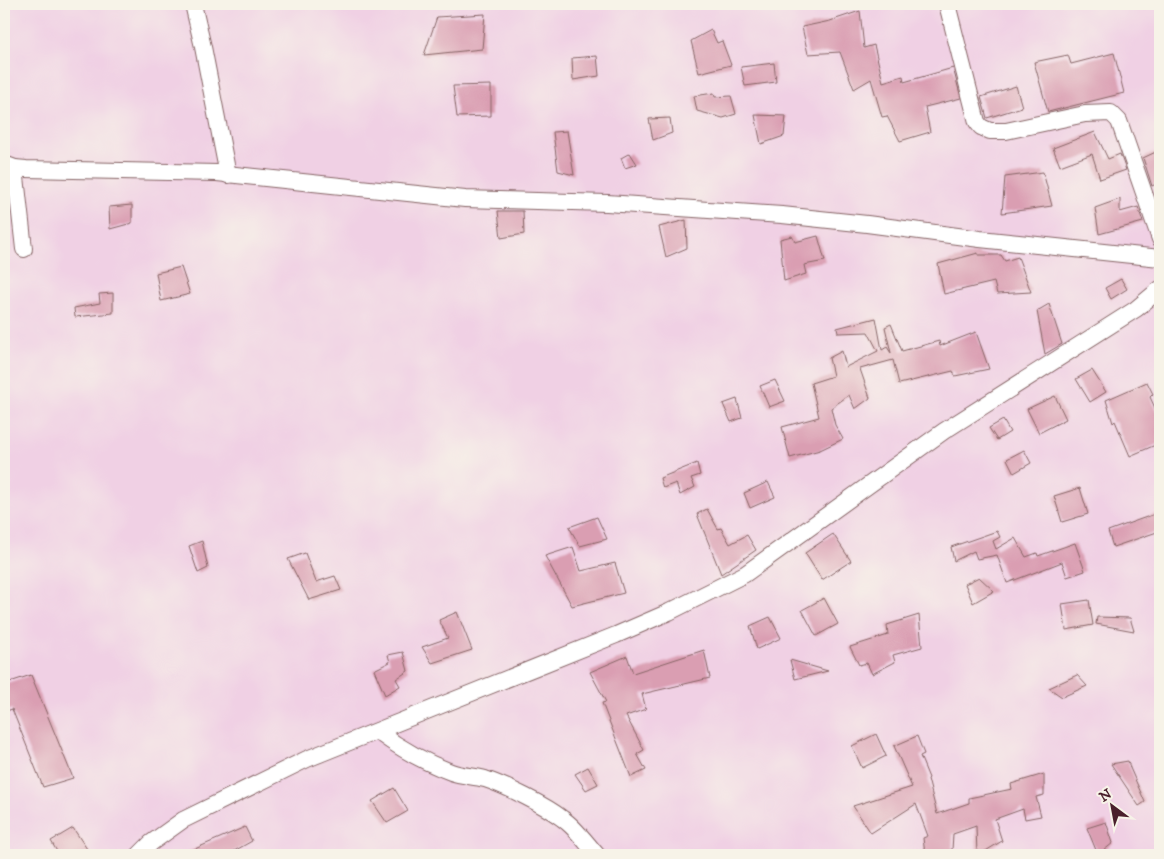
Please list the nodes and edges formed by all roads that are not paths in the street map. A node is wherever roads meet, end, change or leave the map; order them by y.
1 (193, 4) edge
2 (947, 4) edge
3 (9, 166) edge
4 (228, 175) junction
5 (1160, 239) edge
6 (24, 249) dead end
7 (1160, 258) edge
8 (1160, 289) edge
9 (378, 732) junction
10 (588, 852) edge
11 (140, 855) edge

1 - 4 street
2 - 5 street
3 - 4 street
3 - 6 street
4 - 7 street
8 - 9 street
9 - 10 street
9 - 11 street

